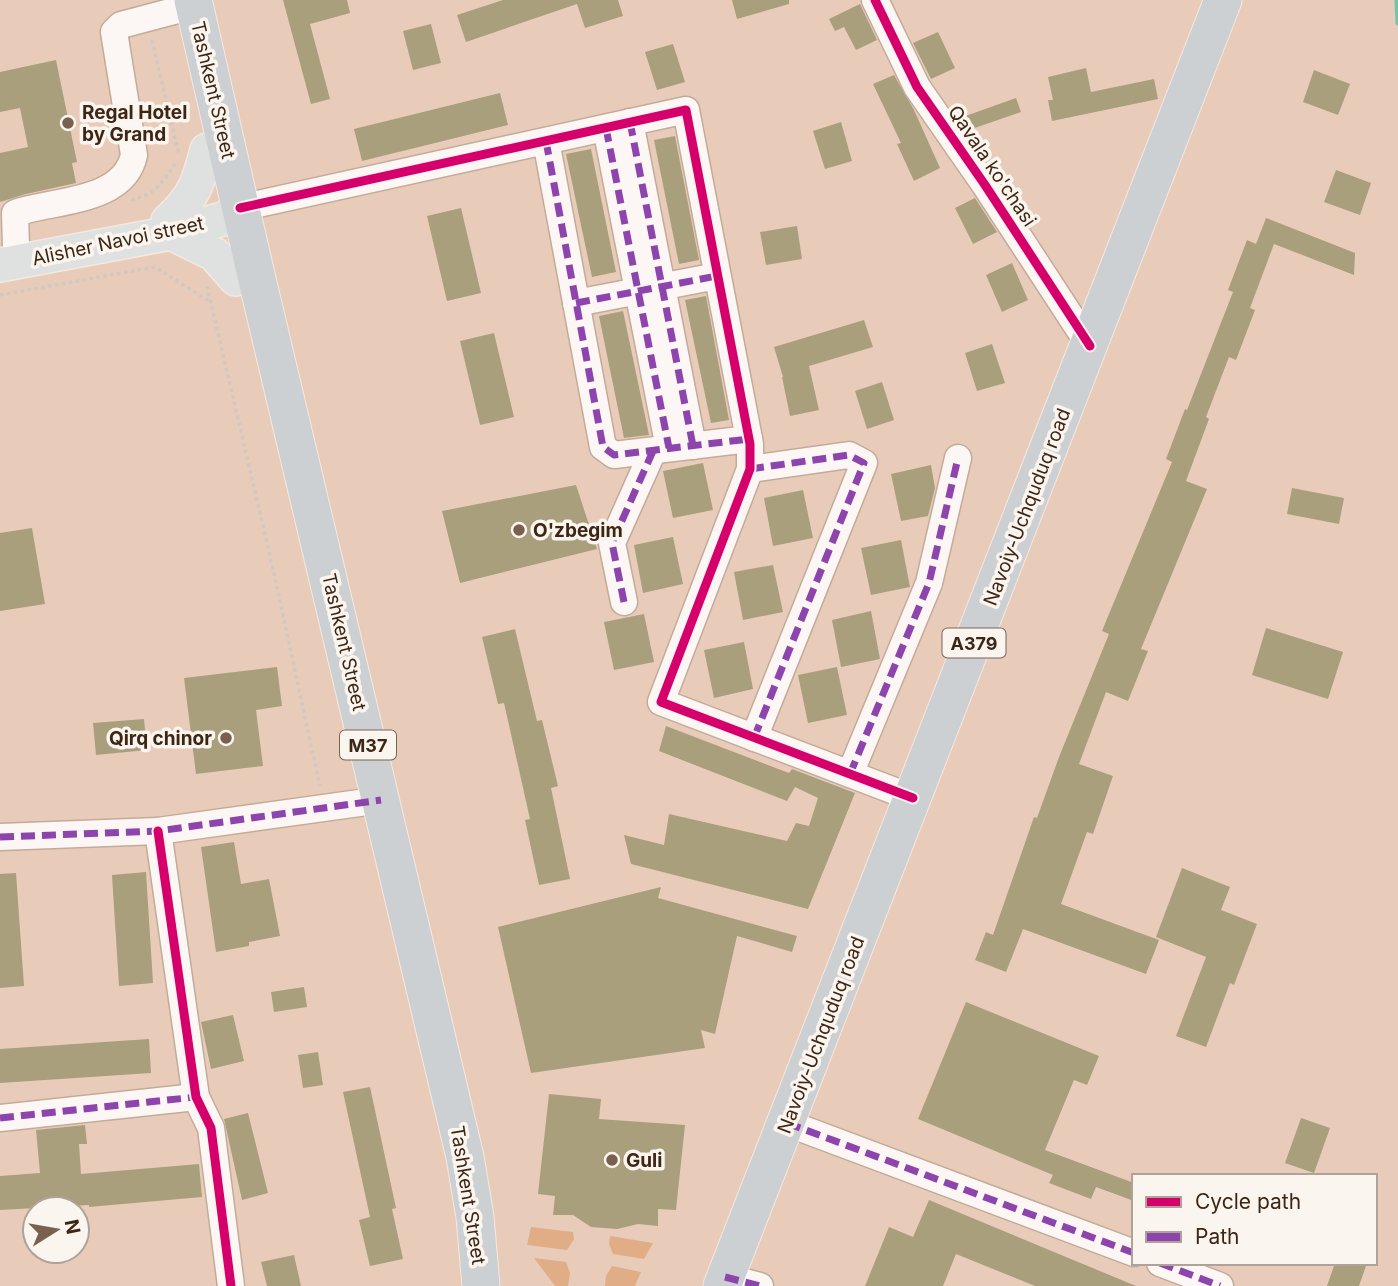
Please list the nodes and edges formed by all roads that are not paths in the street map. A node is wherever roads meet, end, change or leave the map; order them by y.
1 (875, 0) edge
2 (1223, 0) edge
3 (180, 4) edge
4 (618, 125) junction
5 (546, 141) junction
6 (207, 150) junction
7 (227, 211) junction
8 (169, 227) junction
9 (5, 255) edge
10 (718, 275) junction
11 (218, 289) junction
12 (650, 289) junction
13 (576, 303) junction
14 (1090, 346) junction
15 (748, 439) junction
16 (671, 448) junction
17 (958, 458) dead end
18 (750, 469) junction
19 (624, 602) dead end
20 (754, 738) junction
21 (850, 774) junction
22 (913, 798) junction
23 (372, 802) junction
24 (158, 831) junction
25 (0, 837) edge
26 (196, 1097) junction
27 (0, 1118) edge
28 (787, 1123) junction
29 (1132, 1253) edge
30 (1165, 1265) edge
31 (723, 1282) edge
32 (231, 1286) edge
33 (459, 1286) edge
34 (481, 1286) edge
35 (760, 1286) edge
36 (1220, 1286) edge

1 - 14 street, Qavala ko'chasi
2 - 14 highway, Navoiy-Uchquduq road / A379
3 - 6 highway, Tashkent Street / M37
3 - 7 highway, Tashkent Street / M37
3 - 9 street
4 - 5 street
4 - 10 street
4 - 12 street
5 - 7 street
5 - 13 street
6 - 7 highway, Tashkent Street / M37
6 - 8 main road
7 - 8 main road, Alisher Navoi street
7 - 11 highway, Tashkent Street / M37
7 - 23 highway, Tashkent Street / M37
8 - 9 main road, Alisher Navoi street
8 - 11 main road
10 - 12 street
10 - 15 street
11 - 23 highway, Tashkent Street / M37
12 - 13 street
12 - 16 street
13 - 16 street
14 - 22 highway, Navoiy-Uchquduq road / A379
15 - 16 street
15 - 18 street
16 - 19 street
17 - 21 street
18 - 20 street
18 - 20 street
20 - 21 street
21 - 22 street
22 - 28 highway, Navoiy-Uchquduq road / A379
23 - 24 street
23 - 33 highway, Tashkent Street / M37
23 - 34 highway, Tashkent Street / M37
24 - 25 street
24 - 26 street
26 - 27 street
26 - 32 street
28 - 29 street
28 - 31 highway, Navoiy-Uchquduq road / A379
30 - 36 street
31 - 35 street

